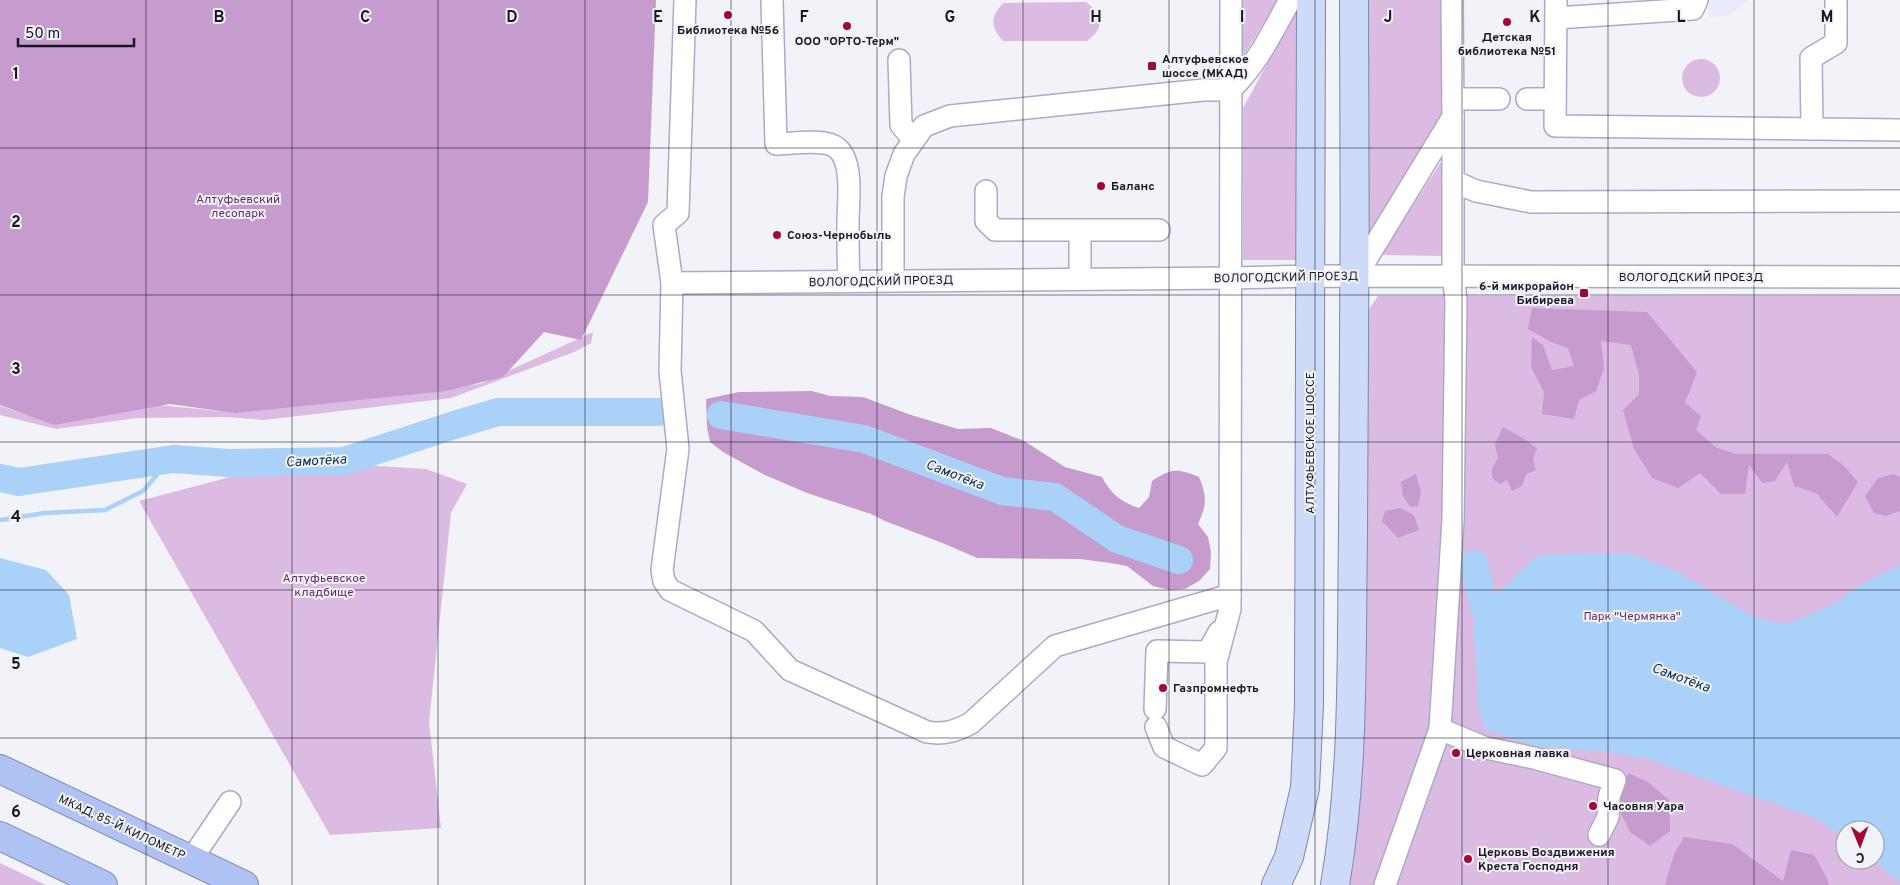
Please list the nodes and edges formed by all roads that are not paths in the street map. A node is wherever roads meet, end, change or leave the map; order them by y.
1 (684, 0) edge
2 (772, 0) edge
3 (1231, 0) edge
4 (1290, 0) edge
5 (1311, 0) edge
6 (1354, 0) edge
7 (1452, 0) edge
8 (1696, 0) edge
9 (1836, 0) edge
10 (1556, 9) edge
11 (899, 60) dead end
12 (1230, 90) junction
13 (1498, 99) dead end
14 (1527, 99) dead end
15 (1555, 99) junction
16 (1453, 108) junction
17 (1812, 129) junction
18 (1900, 130) edge
19 (914, 140) junction
20 (1453, 181) junction
21 (986, 192) dead end
22 (1900, 201) edge
23 (1080, 230) junction
24 (1159, 230) dead end
25 (1311, 276) junction
26 (1356, 276) junction
27 (1453, 276) junction
28 (1900, 277) edge
29 (1231, 278) junction
30 (1080, 279) junction
31 (848, 280) junction
32 (893, 280) junction
33 (672, 283) junction
34 (1230, 595) junction
35 (1228, 617) junction
36 (1440, 729) junction
37 (0, 769) edge
38 (230, 802) dead end
39 (1599, 835) dead end
40 (0, 836) edge
41 (196, 862) junction
42 (1280, 883) edge
43 (103, 885) edge
44 (244, 885) edge
45 (259, 885) edge
46 (1335, 885) edge
47 (1385, 885) edge

1 - 33 street
2 - 31 street
3 - 12 street
4 - 12 street
5 - 25 main road, АЛТУФЬЕВСКОЕ ШОССЕ
6 - 26 main road
7 - 16 street
8 - 10 street
9 - 17 street
10 - 15 street
11 - 19 street
12 - 19 street
12 - 29 street
13 - 16 street
14 - 15 street
15 - 17 street
16 - 20 street
16 - 26 street
17 - 18 street
19 - 32 street
20 - 22 street
20 - 27 street
21 - 23 street
23 - 24 street
23 - 30 street
25 - 26 street, ВОЛОГОДСКИЙ ПРОЕЗД
25 - 29 street, ВОЛОГОДСКИЙ ПРОЕЗД
25 - 42 main road, АЛТУФЬЕВСКОЕ ШОССЕ
26 - 27 street, ВОЛОГОДСКИЙ ПРОЕЗД
26 - 46 main road
27 - 28 street, ВОЛОГОДСКИЙ ПРОЕЗД
27 - 36 street
29 - 30 street, ВОЛОГОДСКИЙ ПРОЕЗД
29 - 34 street
30 - 32 street, ВОЛОГОДСКИЙ ПРОЕЗД
31 - 32 street, ВОЛОГОДСКИЙ ПРОЕЗД
31 - 33 street, ВОЛОГОДСКИЙ ПРОЕЗД
33 - 34 street
34 - 35 street
35 - 35 street
36 - 39 street
36 - 47 street
37 - 41 highway, МКАД, 85-Й КИЛОМЕТР
38 - 41 street
40 - 43 highway
41 - 44 highway, МКАД, 85-Й КИЛОМЕТР
41 - 45 main road

